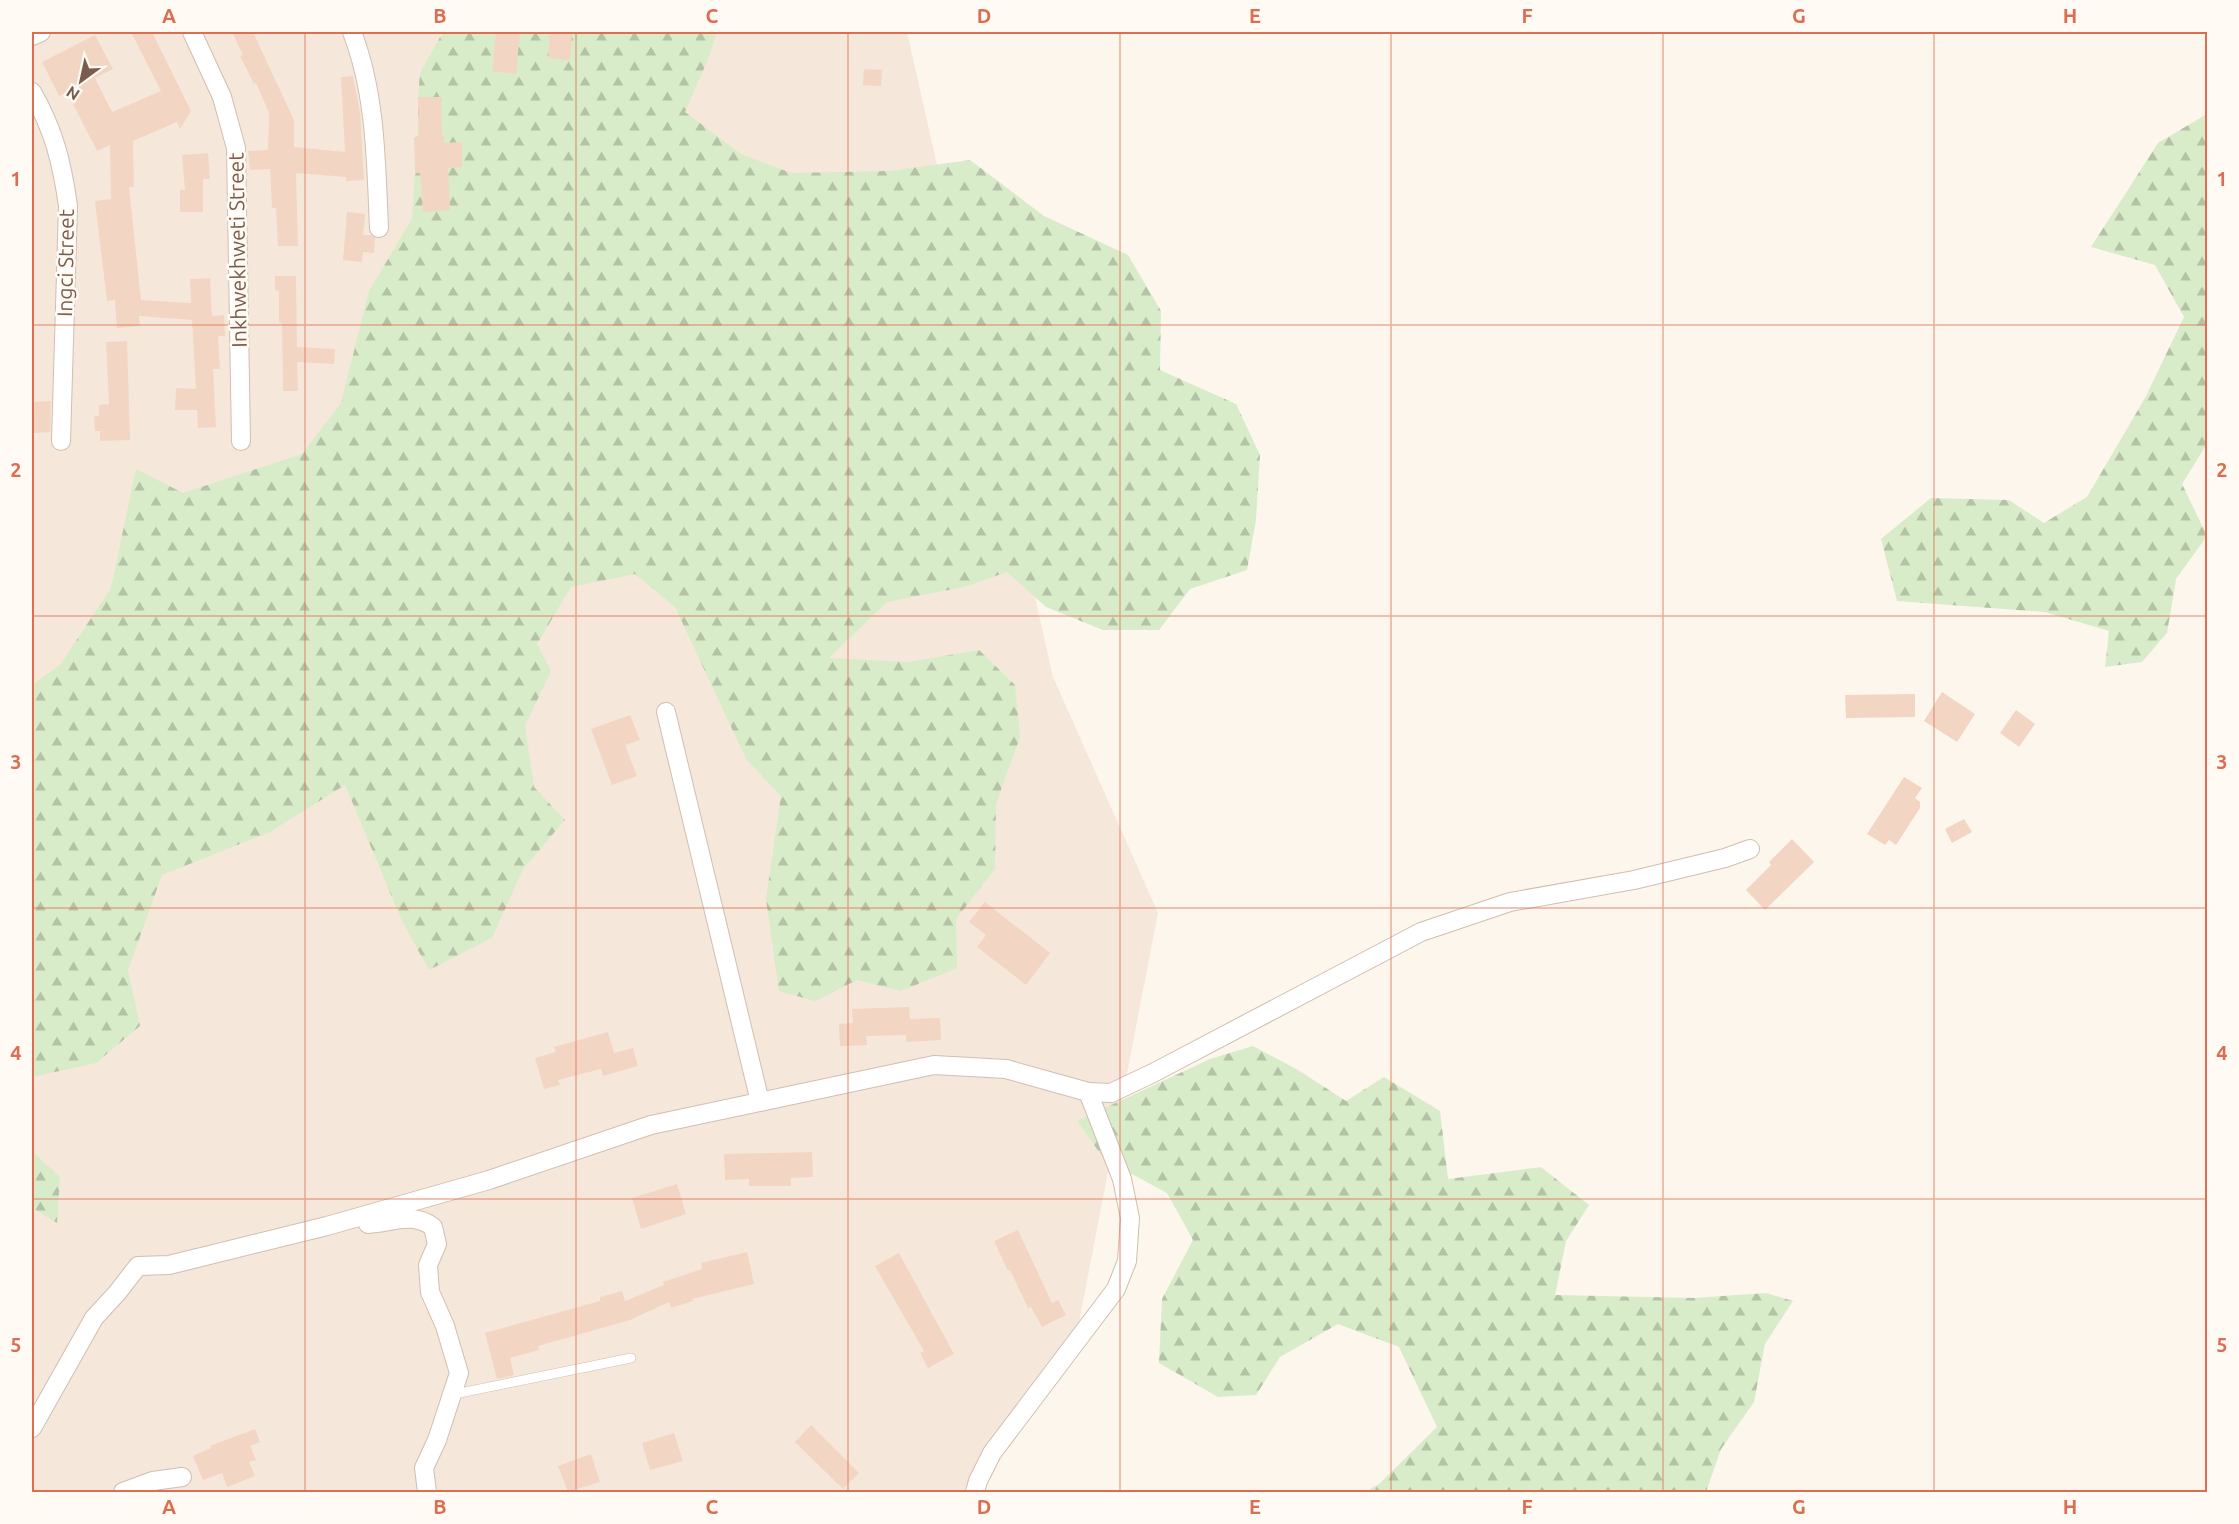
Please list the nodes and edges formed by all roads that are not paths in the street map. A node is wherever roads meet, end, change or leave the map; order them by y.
1 (41, 32) edge
2 (192, 32) edge
3 (352, 32) edge
4 (32, 36) edge
5 (32, 92) edge
6 (379, 228) dead end
7 (61, 441) dead end
8 (241, 441) dead end
9 (666, 712) dead end
10 (1750, 849) dead end
11 (1088, 1092) junction
12 (760, 1102) junction
13 (327, 1226) junction
14 (631, 1358) dead end
15 (459, 1373) junction
16 (32, 1428) edge
17 (182, 1477) dead end
18 (123, 1492) edge
19 (427, 1492) edge
20 (975, 1492) edge

1 - 4 street
2 - 8 street, Inkhwekhweti Street
3 - 6 street
5 - 7 street, Ingci Street
9 - 12 street
10 - 11 street
11 - 12 street
11 - 20 street
12 - 13 street
13 - 15 street
13 - 16 street
14 - 15 lane
15 - 19 street
17 - 18 street

